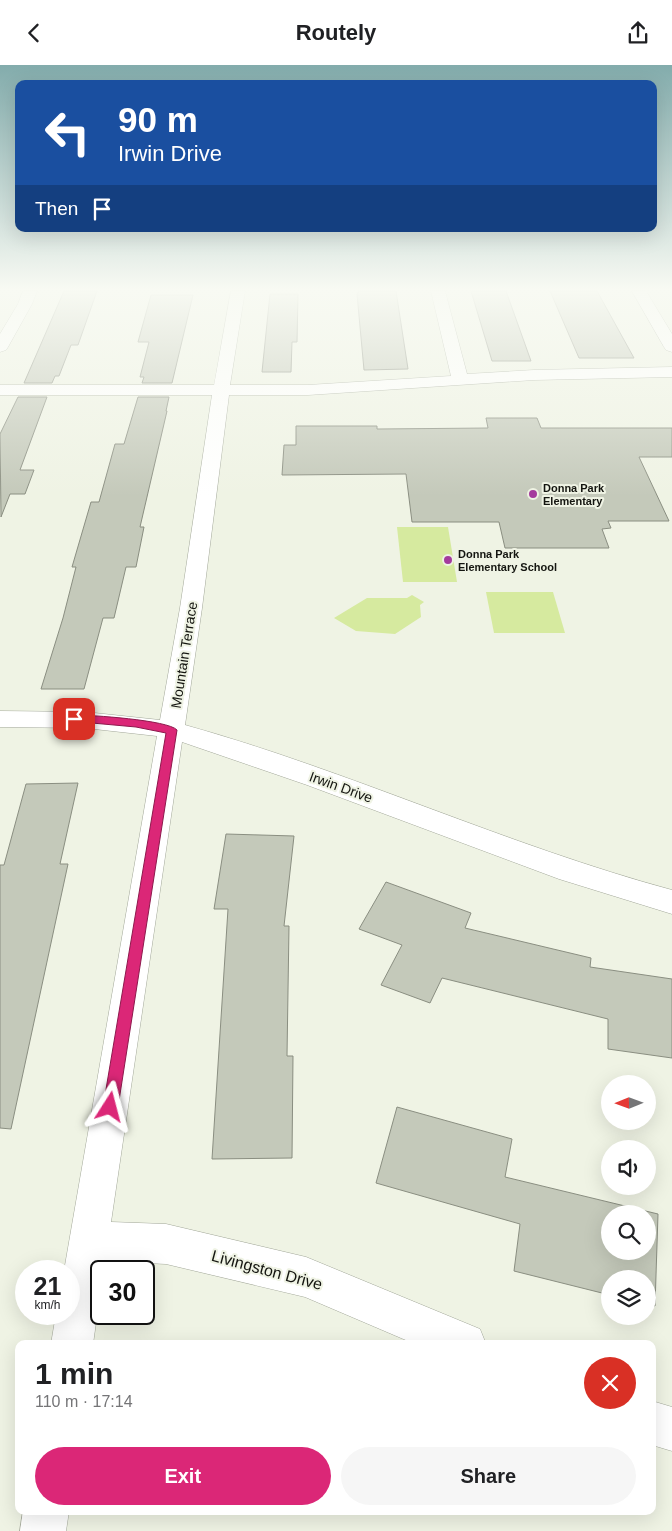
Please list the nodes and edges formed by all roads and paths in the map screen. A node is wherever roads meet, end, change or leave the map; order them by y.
1 (226, 359) edge
2 (455, 359) edge
3 (672, 372) edge
4 (460, 380) junction
5 (0, 390) edge
6 (221, 391) junction
7 (0, 719) edge
8 (171, 730) junction
9 (672, 902) edge
10 (89, 1241) junction
11 (73, 1340) edge
12 (456, 1340) edge
13 (656, 1424) edge
14 (672, 1429) edge
15 (45, 1515) edge
16 (43, 1531) edge

1 - 6 street, Mountain Terrace
2 - 4 street
3 - 4 street
4 - 6 street
5 - 6 street
6 - 8 street, Mountain Terrace
7 - 8 street, Irwin Drive
8 - 9 street, Irwin Drive
8 - 10 street, Mountain Terrace
10 - 11 street, Mountain Terrace
10 - 12 street, Livingston Drive
13 - 14 street
15 - 16 street

